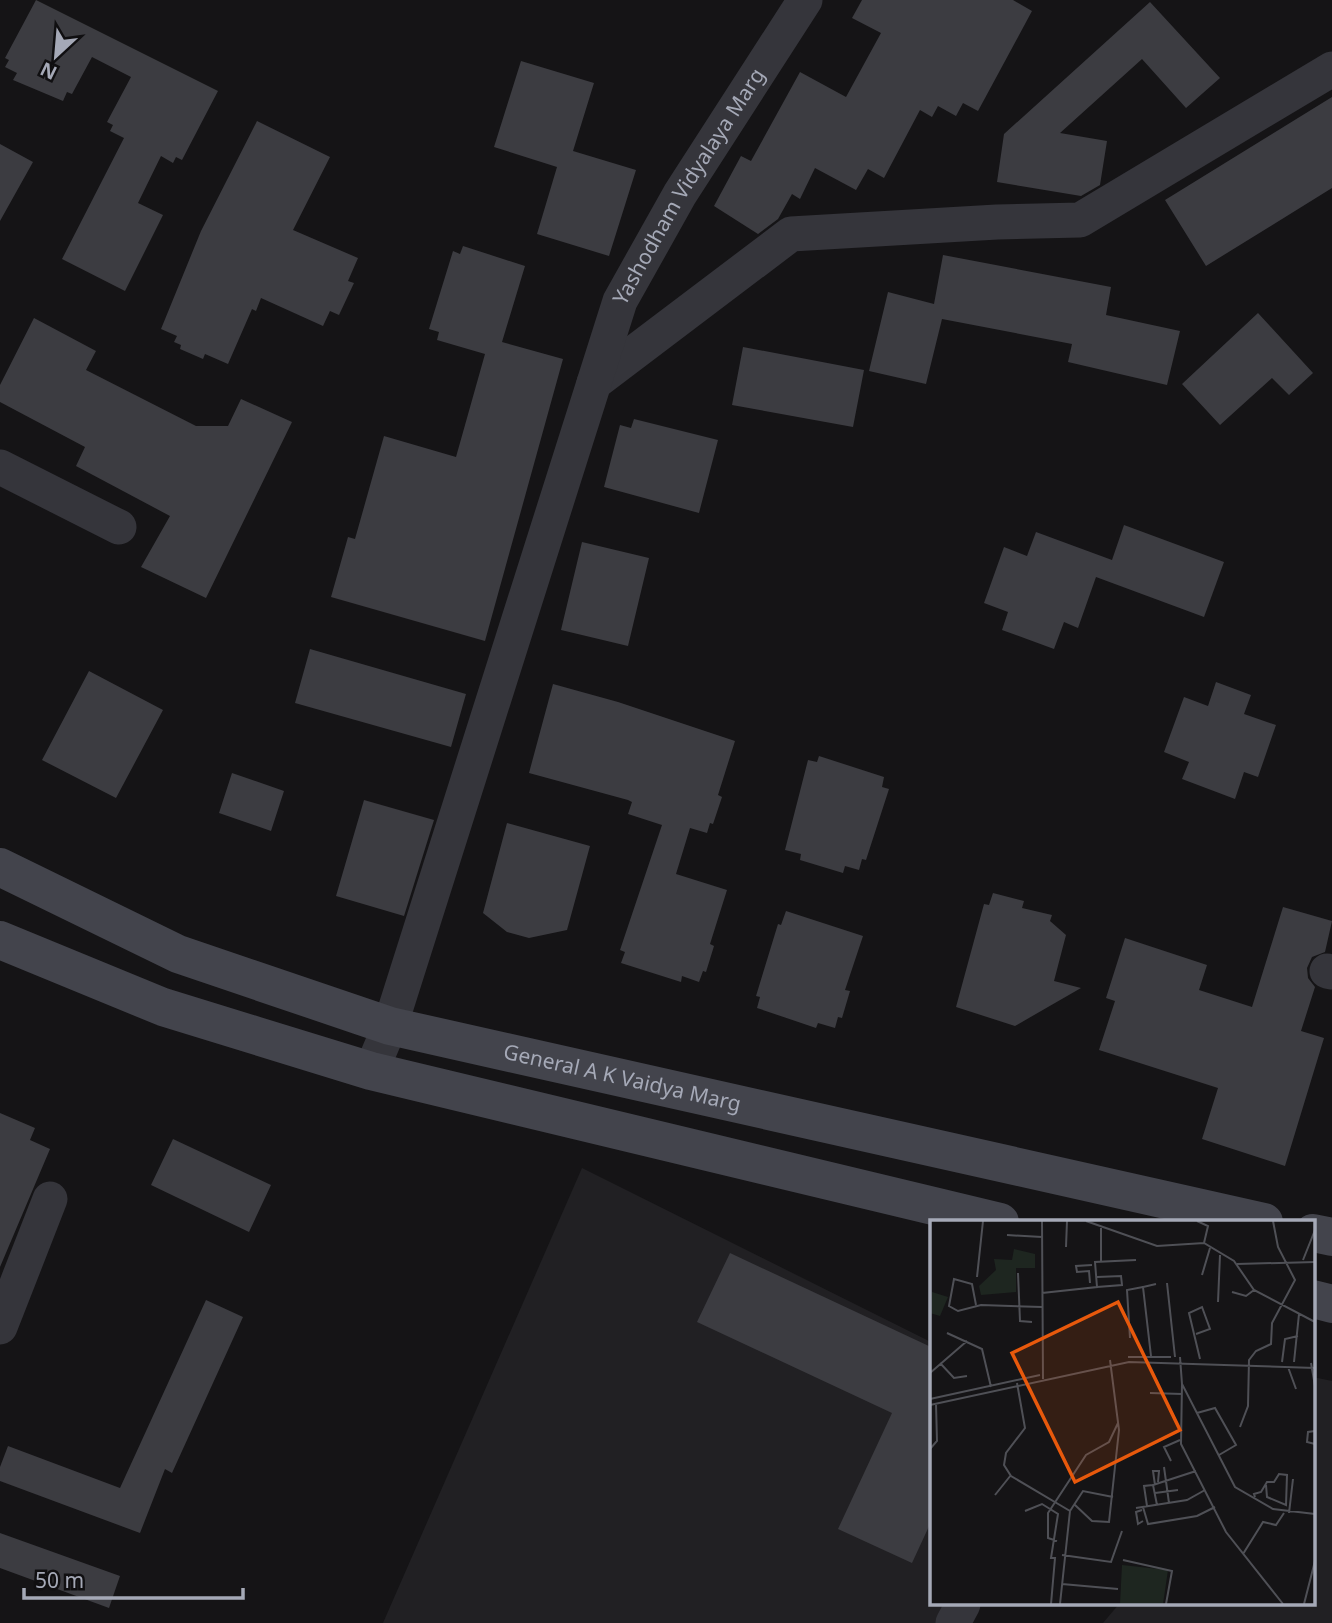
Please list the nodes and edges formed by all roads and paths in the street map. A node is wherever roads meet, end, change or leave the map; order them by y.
1 (805, 0) edge
2 (1332, 69) edge
3 (594, 383) junction
4 (0, 467) edge
5 (119, 527) dead end
6 (0, 867) edge
7 (0, 940) edge
8 (390, 1026) junction
9 (371, 1071) junction
10 (50, 1199) dead end
11 (1151, 1210) edge
12 (992, 1220) edge
13 (1245, 1220) edge
14 (1314, 1233) edge
15 (1332, 1237) edge
16 (8, 1285) edge
17 (1314, 1299) edge
18 (1332, 1304) edge
19 (0, 1327) edge
20 (961, 1606) edge
21 (953, 1623) edge

1 - 3 street, Yashodham Vidyalaya Marg
2 - 3 street
3 - 8 street, Yashodham Vidyalaya Marg
4 - 5 street
6 - 8 main road, General A K Vaidya Marg
7 - 9 main road
8 - 9 street, Yashodham Vidyalaya Marg
8 - 11 main road, General A K Vaidya Marg
9 - 12 main road
10 - 16 street
11 - 13 main road, General A K Vaidya Marg
14 - 15 main road
16 - 19 street
17 - 18 main road
20 - 21 street

